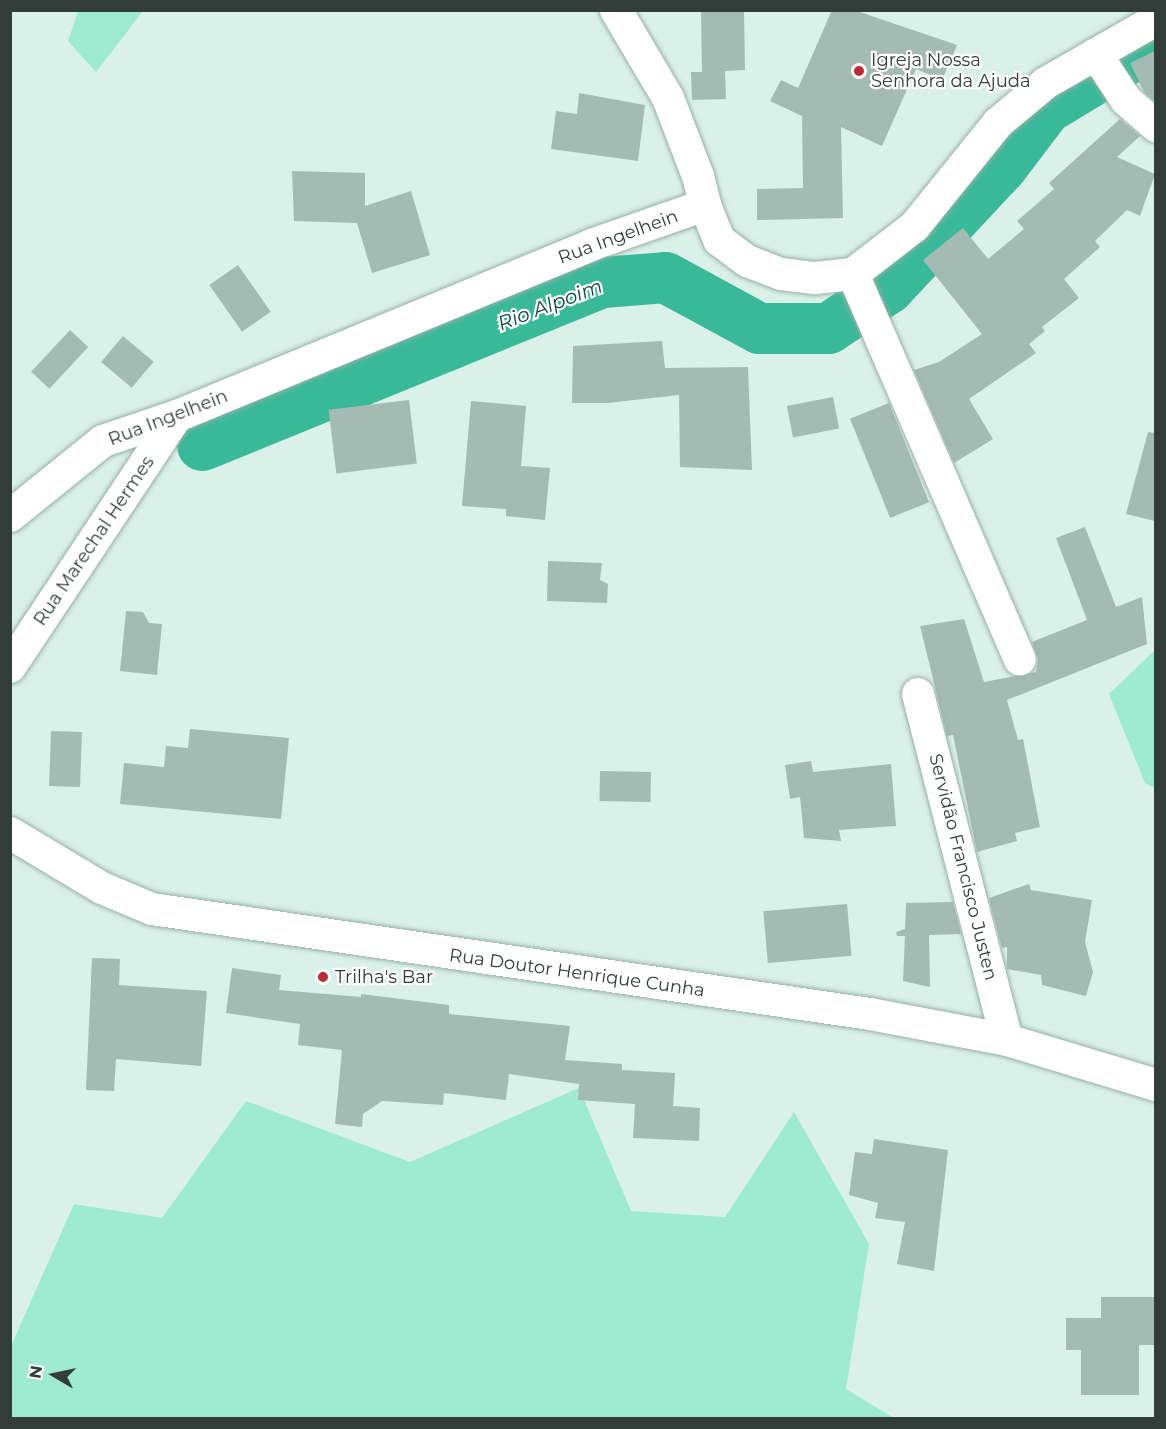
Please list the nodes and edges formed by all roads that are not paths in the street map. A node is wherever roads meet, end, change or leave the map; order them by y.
1 (616, 10) edge
2 (1155, 20) edge
3 (1096, 55) junction
4 (1155, 126) edge
5 (705, 205) junction
6 (854, 275) junction
7 (177, 416) junction
8 (10, 516) edge
9 (1020, 659) dead end
10 (10, 667) edge
11 (918, 694) dead end
12 (10, 833) edge
13 (1007, 1040) junction
14 (1155, 1085) edge

1 - 5 street
2 - 3 street
3 - 4 street
3 - 6 street
5 - 6 street
5 - 7 street, Rua Ingelhein
6 - 9 street
7 - 8 street, Rua Ingelhein
7 - 10 street, Rua Marechal Hermes
11 - 13 street, Servidão Francisco Justen
12 - 13 street, Rua Doutor Henrique Cunha
13 - 14 street, Rua Doutor Henrique Cunha

